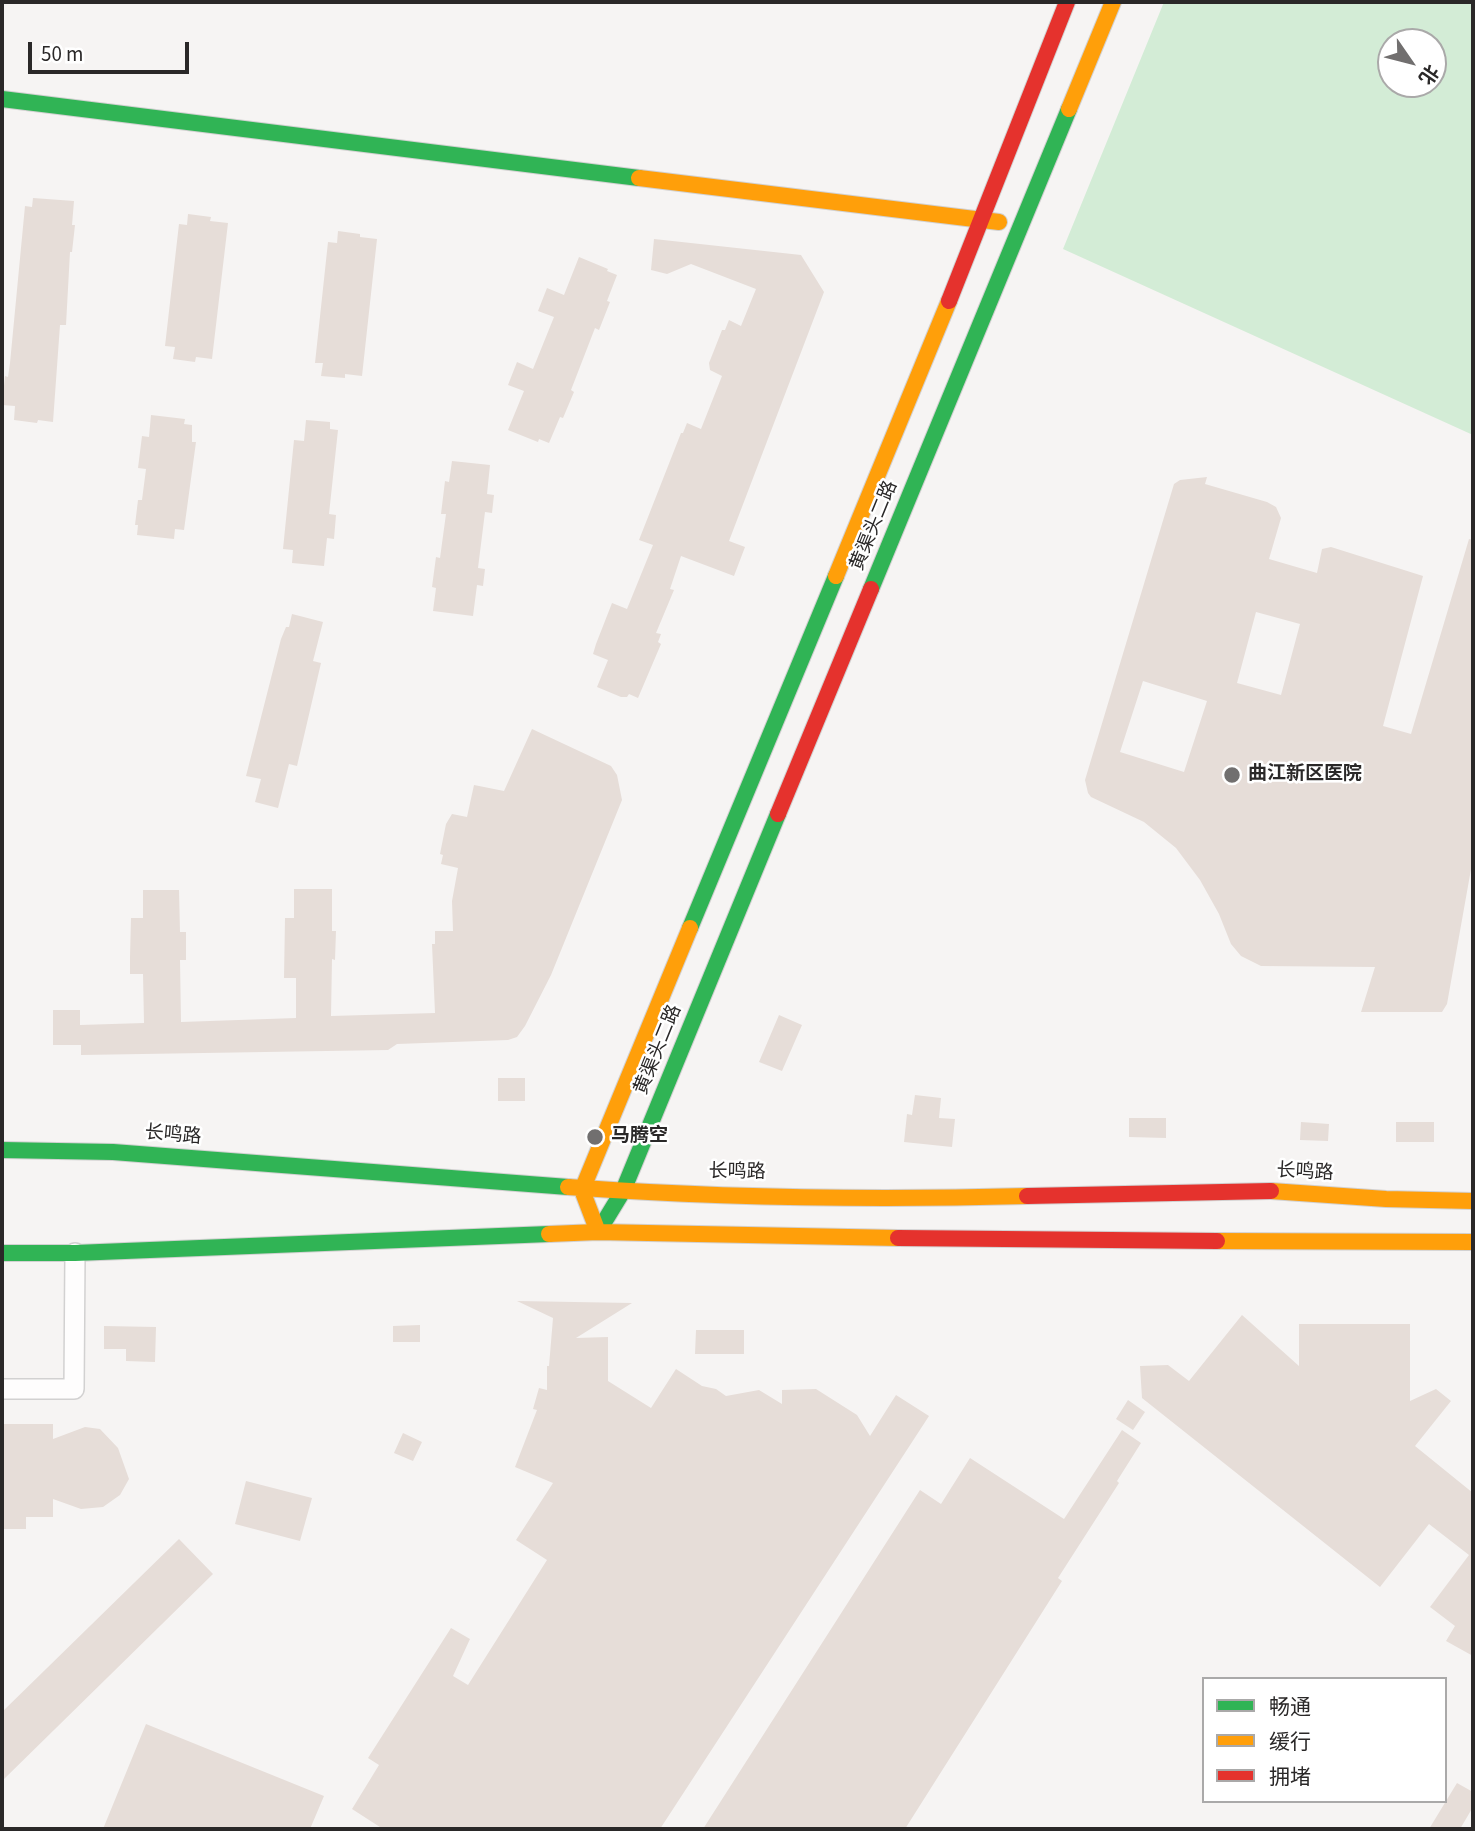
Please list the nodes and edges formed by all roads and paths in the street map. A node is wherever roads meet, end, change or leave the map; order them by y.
1 (1067, 2) edge
2 (1113, 2) edge
3 (2, 99) edge
4 (983, 220) junction
5 (1022, 225) junction
6 (2, 1150) edge
7 (582, 1190) junction
8 (623, 1191) junction
9 (1473, 1201) edge
10 (598, 1232) junction
11 (1473, 1242) edge
12 (75, 1253) junction
13 (2, 1254) edge
14 (2, 1390) edge

1 - 4 main road, 黄渠头二路
2 - 5 main road, 黄渠头二路
3 - 4 main road
4 - 5 main road
4 - 7 main road, 黄渠头二路
5 - 8 main road, 黄渠头二路
6 - 7 main road, 长鸣路
7 - 8 main road, 长鸣路
7 - 10 main road
8 - 9 main road, 长鸣路
8 - 10 main road, 黄渠头二路
10 - 11 main road
10 - 12 main road
12 - 13 main road
12 - 14 street

